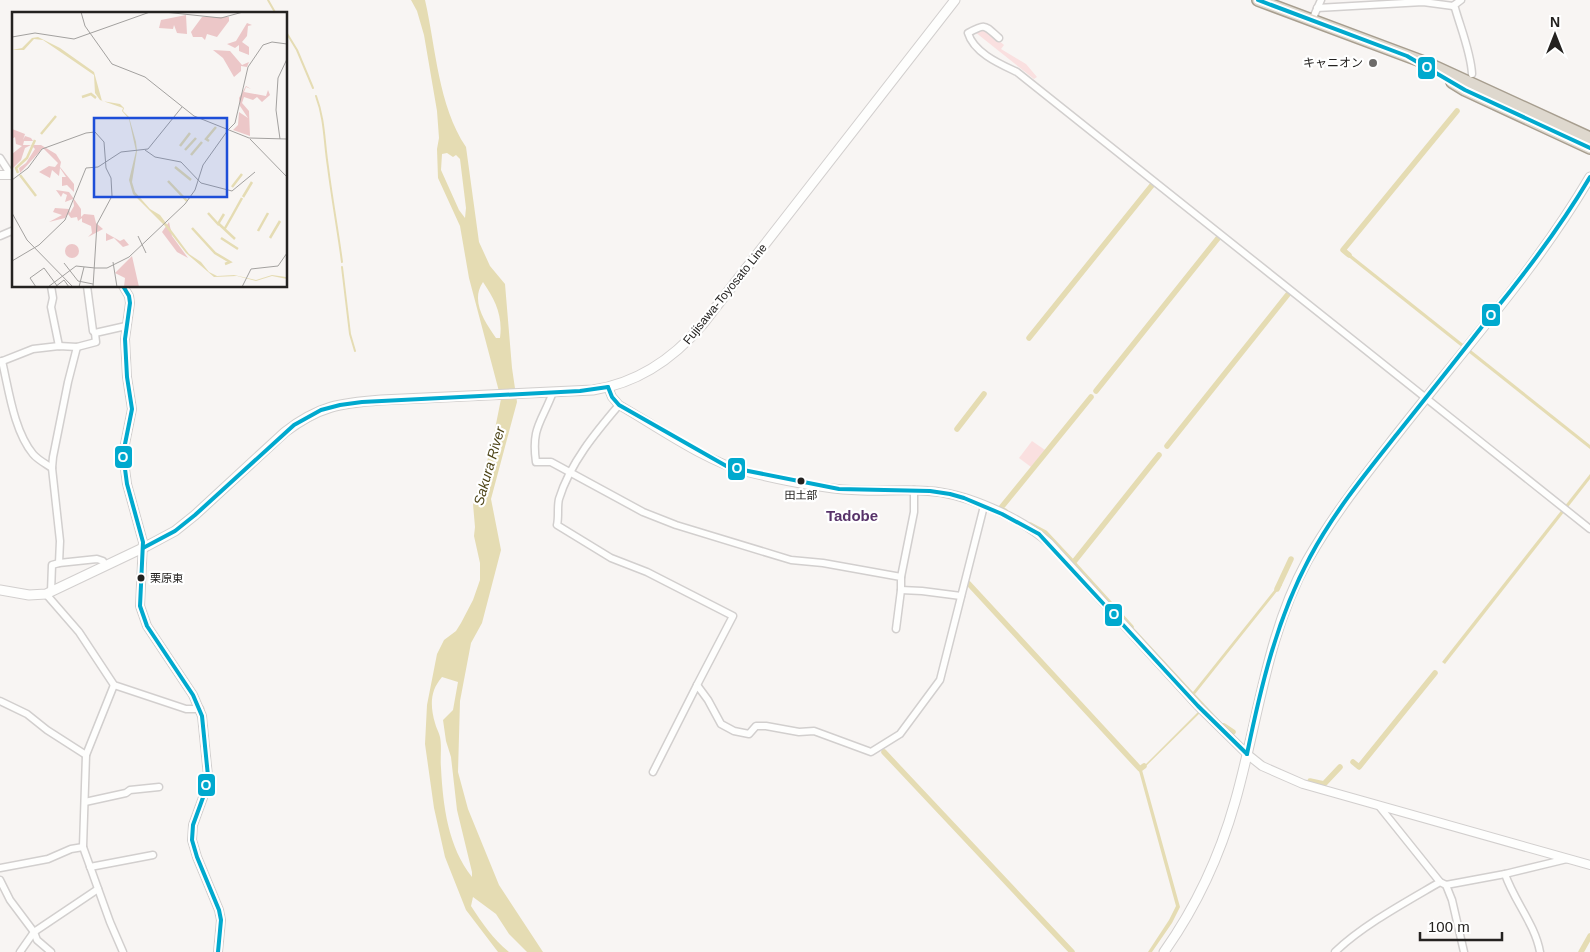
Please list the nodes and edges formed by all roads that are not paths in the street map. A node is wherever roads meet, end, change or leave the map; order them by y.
1 (1258, 0) edge
2 (1321, 0) edge
3 (1460, 0) edge
4 (954, 1) edge
5 (1453, 6) junction
6 (1318, 8) junction
7 (1312, 20) junction
8 (1000, 38) dead end
9 (1407, 56) junction
10 (1472, 74) dead end
11 (1590, 138) edge
12 (1590, 148) edge
13 (0, 158) edge
14 (0, 175) edge
15 (12, 175) edge
16 (1590, 177) edge
17 (12, 231) edge
18 (0, 236) edge
19 (51, 288) edge
20 (87, 288) edge
21 (124, 288) edge
22 (126, 326) junction
23 (95, 333) junction
24 (60, 346) junction
25 (77, 347) junction
26 (1, 362) edge
27 (608, 387) junction
28 (551, 392) junction
29 (1426, 397) junction
30 (619, 405) junction
31 (52, 468) junction
32 (570, 472) junction
33 (914, 490) junction
34 (984, 506) junction
35 (1590, 529) edge
36 (143, 548) junction
37 (58, 563) junction
38 (105, 566) junction
39 (902, 577) junction
40 (0, 590) edge
41 (901, 590) junction
42 (49, 593) junction
43 (961, 596) junction
44 (896, 629) dead end
45 (114, 685) junction
46 (697, 685) junction
47 (0, 701) edge
48 (200, 709) junction
49 (1246, 754) junction
50 (86, 755) junction
51 (653, 772) dead end
52 (159, 787) dead end
53 (85, 802) junction
54 (1379, 806) junction
55 (83, 848) junction
56 (153, 855) dead end
57 (1568, 858) junction
58 (1590, 865) edge
59 (90, 867) junction
60 (0, 868) edge
61 (1505, 874) junction
62 (0, 880) edge
63 (1443, 883) junction
64 (98, 889) junction
65 (34, 932) junction
66 (20, 952) edge
67 (51, 952) edge
68 (123, 952) edge
69 (218, 952) edge
70 (1164, 952) edge
71 (1335, 952) edge
72 (1464, 952) edge
73 (1540, 952) edge

1 - 7 highway
2 - 6 street
3 - 5 street
4 - 27 main road, Fujisawa-Toyosato Line
5 - 6 street
5 - 10 street
6 - 7 street
7 - 9 highway
8 - 29 street
9 - 11 highway
9 - 12 highway
13 - 15 street
14 - 15 street
16 - 29 main road
17 - 18 street
19 - 24 street
20 - 23 street
21 - 22 street
22 - 23 street
22 - 36 street
23 - 25 street
24 - 25 street
24 - 26 street
25 - 31 street
26 - 31 street
27 - 28 main road, Fujisawa-Toyosato Line
27 - 30 street
28 - 32 street
28 - 36 main road, Fujisawa-Toyosato Line
29 - 35 street
29 - 49 main road
30 - 32 street
30 - 33 street
31 - 37 street
32 - 39 street
32 - 46 street
33 - 34 street
33 - 39 street
34 - 43 street
34 - 49 street
36 - 38 main road, Fujisawa-Toyosato Line
36 - 48 street
37 - 38 street
37 - 42 street
38 - 42 main road, Fujisawa-Toyosato Line
39 - 41 street
40 - 42 main road, Fujisawa-Toyosato Line
41 - 43 street
41 - 44 street
42 - 45 street
43 - 46 street
45 - 48 street
45 - 50 street
46 - 51 street
47 - 50 street
48 - 69 street
49 - 54 street
49 - 70 main road
50 - 53 street
52 - 53 street
53 - 55 street
54 - 57 street
54 - 63 street
55 - 59 street
55 - 60 street
56 - 59 street
57 - 58 street
57 - 61 street
59 - 64 street
61 - 63 street
61 - 73 street
62 - 65 street
63 - 71 street
63 - 72 street
64 - 65 street
64 - 68 street
65 - 66 street
65 - 67 street

